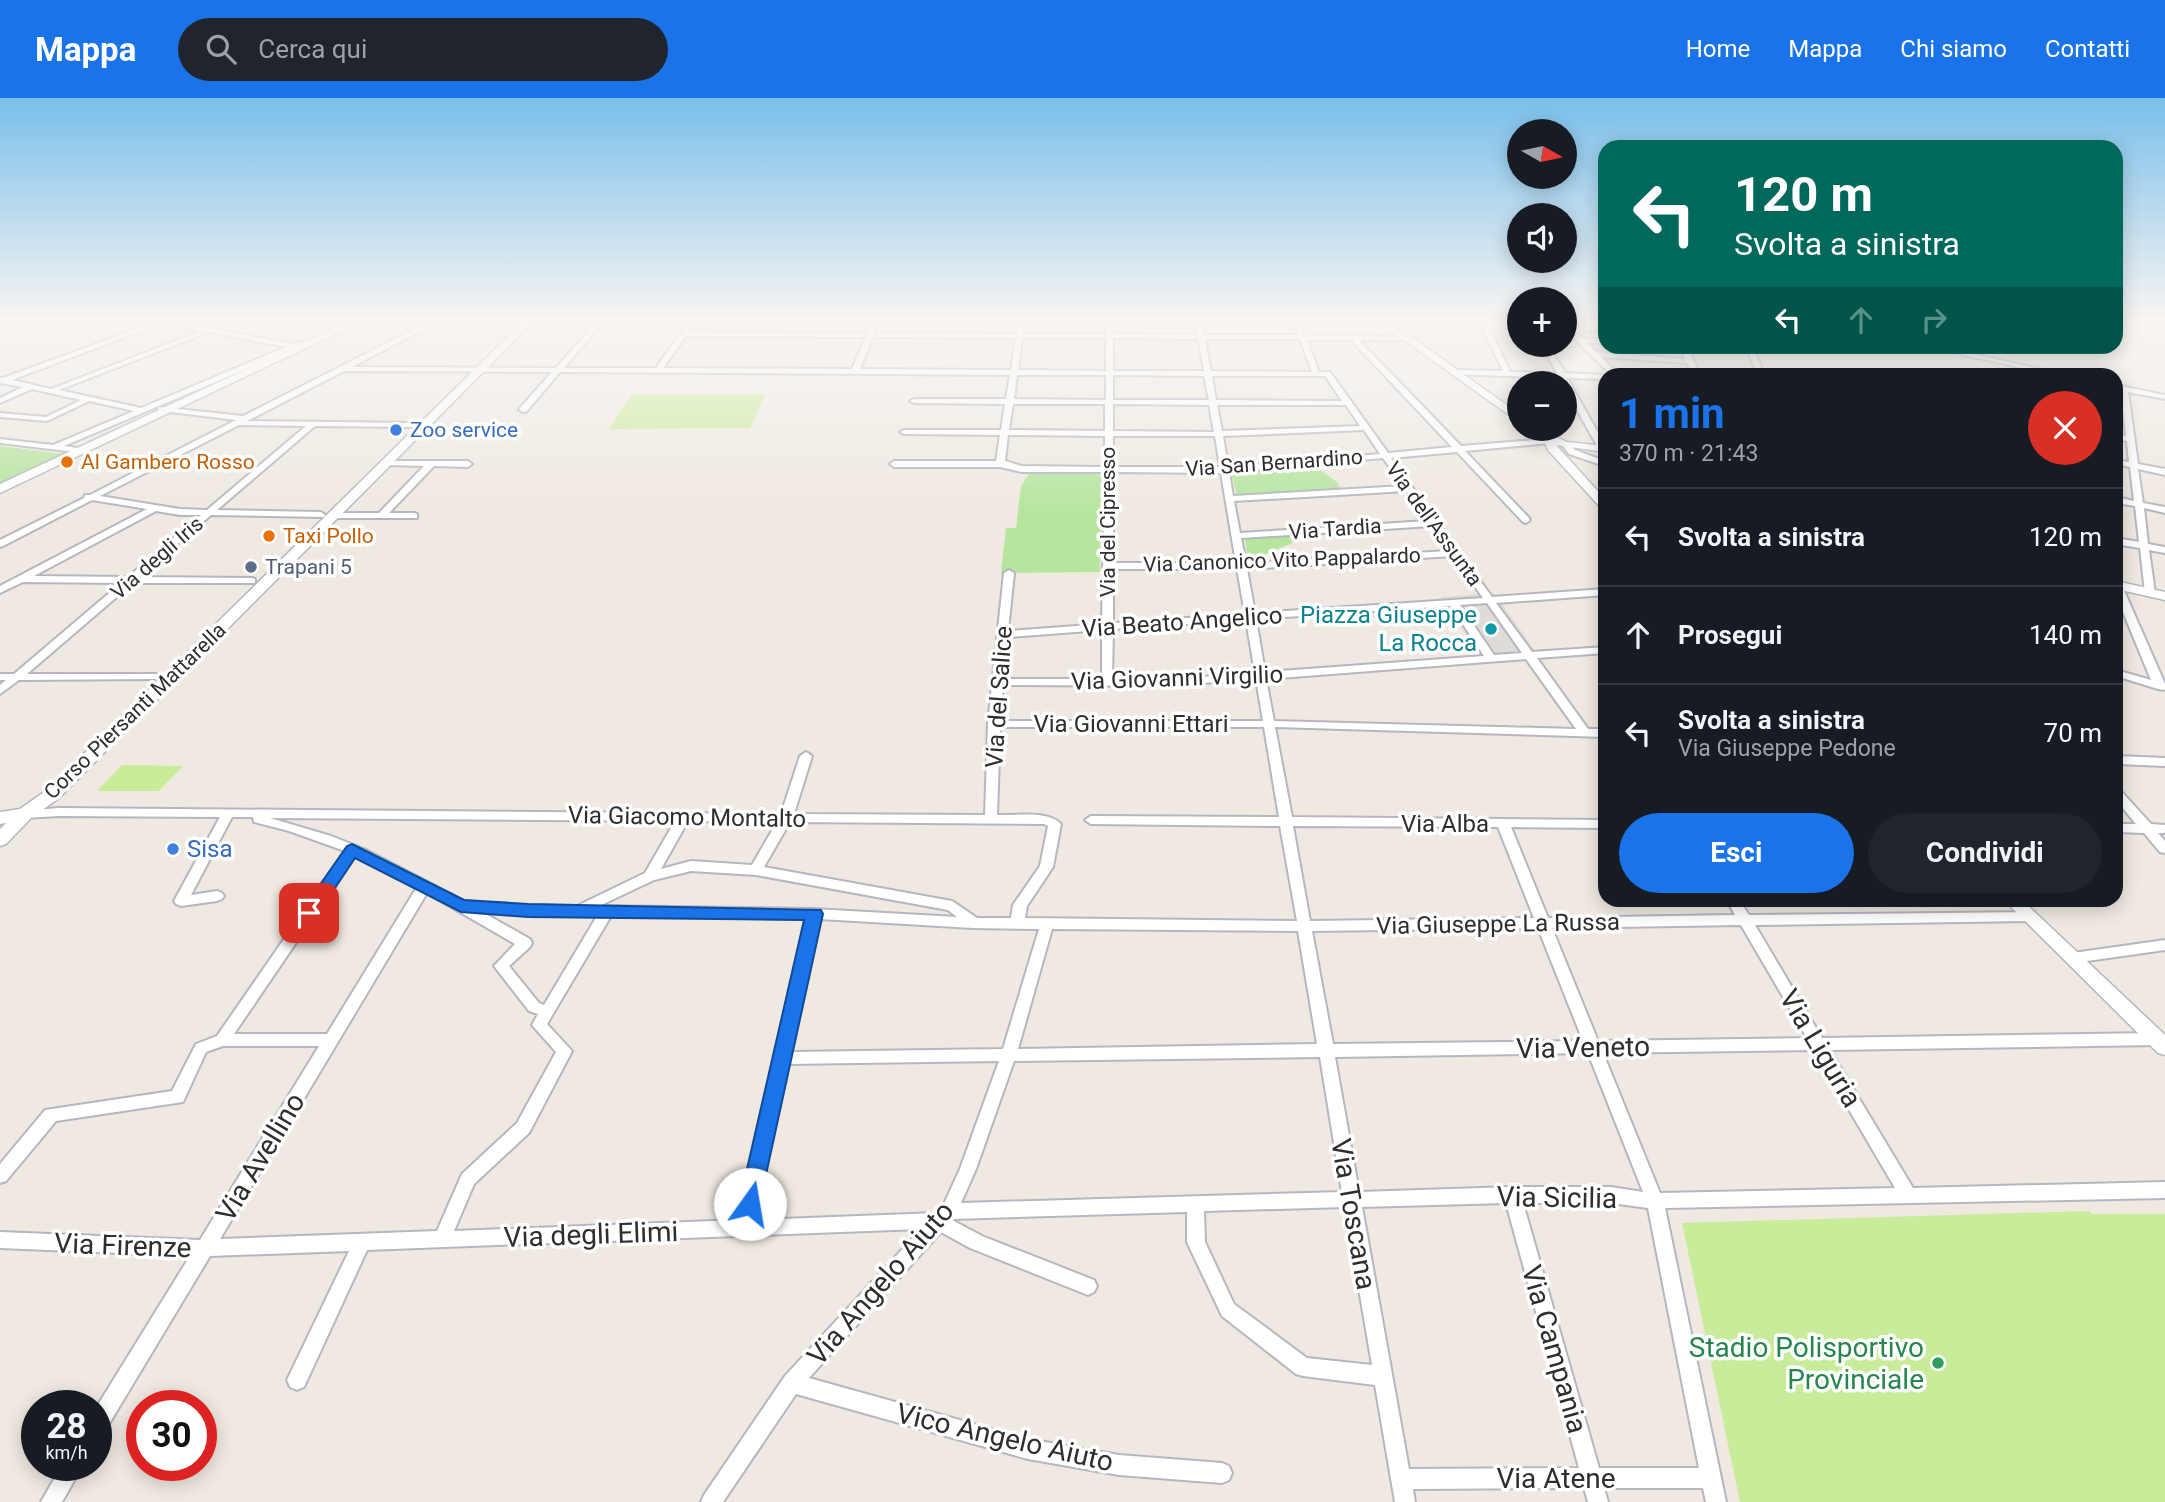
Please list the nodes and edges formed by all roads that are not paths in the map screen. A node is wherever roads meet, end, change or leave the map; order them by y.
1 (13, 384) edge
2 (70, 384) edge
3 (204, 384) edge
4 (226, 384) edge
5 (315, 384) edge
6 (460, 384) edge
7 (462, 384) edge
8 (546, 384) edge
9 (1012, 384) edge
10 (1109, 384) edge
11 (1210, 384) edge
12 (1334, 384) edge
13 (1397, 384) edge
14 (1471, 384) edge
15 (30, 387) junction
16 (2123, 389) edge
17 (51, 391) junction
18 (2165, 397) edge
19 (88, 399) junction
20 (0, 401) edge
21 (914, 401) dead end
22 (1009, 401) junction
23 (1109, 402) junction
24 (1213, 402) junction
25 (1577, 402) edge
26 (1348, 403) junction
27 (2123, 403) edge
28 (170, 409) junction
29 (141, 410) junction
30 (523, 410) dead end
31 (1507, 410) edge
32 (0, 415) edge
33 (241, 421) junction
34 (313, 424) junction
35 (412, 425) junction
36 (1366, 428) junction
37 (904, 432) dead end
38 (1004, 432) junction
39 (1109, 433) junction
40 (1218, 434) junction
41 (2123, 438) edge
42 (1598, 439) edge
43 (2130, 439) junction
44 (0, 441) edge
45 (1549, 441) junction
46 (1567, 446) junction
47 (56, 447) junction
48 (1460, 449) junction
49 (1598, 449) edge
50 (81, 451) junction
51 (1385, 455) junction
52 (1598, 461) edge
53 (387, 463) junction
54 (431, 464) junction
55 (468, 464) dead end
56 (894, 464) dead end
57 (1000, 464) junction
58 (2123, 464) edge
59 (2133, 466) junction
60 (1109, 467) junction
61 (1224, 470) junction
62 (2165, 472) edge
63 (1409, 488) junction
64 (0, 489) edge
65 (89, 497) junction
66 (1598, 498) edge
67 (1230, 499) junction
68 (2123, 502) edge
69 (2138, 505) junction
70 (152, 510) junction
71 (2165, 510) edge
72 (208, 514) junction
73 (327, 515) junction
74 (381, 516) junction
75 (414, 516) dead end
76 (1526, 520) dead end
77 (1434, 523) junction
78 (1236, 536) junction
79 (2123, 542) edge
80 (0, 544) edge
81 (2144, 546) junction
82 (2165, 550) edge
83 (1456, 553) junction
84 (1108, 566) junction
85 (1241, 566) junction
86 (1009, 573) dead end
87 (22, 579) junction
88 (131, 580) junction
89 (252, 581) junction
90 (2123, 587) edge
91 (0, 590) edge
92 (1598, 593) edge
93 (2150, 593) junction
94 (2165, 596) edge
95 (1491, 598) junction
96 (2123, 599) edge
97 (1449, 603) junction
98 (1250, 617) junction
99 (1108, 627) junction
100 (1003, 634) junction
101 (187, 645) junction
102 (203, 645) junction
103 (1598, 651) edge
104 (1534, 657) junction
105 (1487, 659) junction
106 (2123, 675) edge
107 (0, 677) edge
108 (16, 677) junction
109 (155, 677) junction
110 (1261, 677) junction
111 (998, 682) junction
112 (1107, 683) junction
113 (2162, 686) edge
114 (0, 691) edge
115 (994, 724) junction
116 (1269, 724) junction
117 (1585, 733) junction
118 (1598, 733) edge
119 (806, 756) dead end
120 (2123, 760) edge
121 (2165, 762) edge
122 (2123, 801) edge
123 (209, 813) junction
124 (25, 814) junction
125 (227, 815) junction
126 (684, 817) junction
127 (0, 818) edge
128 (786, 818) junction
129 (991, 820) junction
130 (1091, 820) dead end
131 (1285, 823) junction
132 (1503, 824) junction
133 (1598, 824) edge
134 (2123, 828) edge
135 (2147, 828) junction
136 (2165, 829) edge
137 (0, 840) edge
138 (2165, 849) edge
139 (352, 850) junction
140 (755, 870) junction
141 (650, 876) junction
142 (424, 887) junction
143 (217, 896) dead end
144 (461, 906) junction
145 (1737, 907) edge
146 (2019, 907) edge
147 (576, 911) junction
148 (607, 911) junction
149 (814, 914) junction
150 (2029, 916) junction
151 (1745, 920) junction
152 (973, 922) junction
153 (1017, 923) junction
154 (1543, 923) junction
155 (1047, 924) junction
156 (1303, 926) junction
157 (2165, 945) edge
158 (2073, 958) junction
159 (547, 1012) junction
160 (222, 1040) junction
161 (331, 1040) junction
162 (2161, 1043) edge
163 (1818, 1044) junction
164 (1593, 1046) junction
165 (1326, 1050) junction
166 (1009, 1054) junction
167 (782, 1058) junction
168 (0, 1176) edge
169 (2165, 1190) edge
170 (1512, 1195) junction
171 (1909, 1197) junction
172 (1352, 1199) junction
173 (1655, 1201) junction
174 (1195, 1203) junction
175 (943, 1216) junction
176 (744, 1228) junction
177 (442, 1239) junction
178 (0, 1240) edge
179 (362, 1242) junction
180 (329, 1244) joint
181 (205, 1248) junction
182 (1088, 1286) dead end
183 (1382, 1376) junction
184 (297, 1380) dead end
185 (792, 1383) junction
186 (112, 1401) edge
187 (1222, 1473) dead end
188 (1591, 1478) junction
189 (1711, 1478) junction
190 (1401, 1479) junction
191 (63, 1481) edge
192 (51, 1502) edge
193 (712, 1502) edge
194 (1405, 1502) edge
195 (1598, 1502) edge
196 (1716, 1502) edge

1 - 15 street
2 - 17 street
3 - 29 street
4 - 28 main road
5 - 33 street
6 - 35 main road, Corso Piersanti Mattarella
7 - 53 main road, Corso Piersanti Mattarella
8 - 30 street
9 - 22 street
10 - 23 street, Via del Cipresso
11 - 24 street, Via Toscana
12 - 26 street, Via dell'Assunta
13 - 48 street
14 - 31 street
15 - 17 street
15 - 20 street
16 - 18 street
17 - 19 street
19 - 29 street
19 - 32 street
21 - 22 street
22 - 23 street
22 - 38 street
23 - 24 street
23 - 39 street, Via del Cipresso
24 - 26 street
24 - 40 street, Via Toscana
25 - 42 street
26 - 36 street, Via dell'Assunta
27 - 43 street
28 - 29 street
28 - 33 street
28 - 50 main road
29 - 47 street
33 - 34 street
33 - 65 street
34 - 35 street
34 - 72 street, Via degli Iris
35 - 73 main road, Corso Piersanti Mattarella
36 - 40 street
36 - 51 street, Via dell'Assunta
37 - 38 street
38 - 39 street
38 - 57 street
39 - 40 street
39 - 60 street, Via del Cipresso
40 - 61 street, Via Toscana
41 - 43 street
43 - 59 street
44 - 47 street
45 - 46 street
45 - 48 street, Via San Bernardino
45 - 66 street
46 - 49 street
46 - 52 street
47 - 50 street
48 - 51 street, Via San Bernardino
48 - 76 street
50 - 64 main road
51 - 61 street, Via San Bernardino
51 - 63 street, Via dell'Assunta
53 - 54 street
53 - 73 main road, Corso Piersanti Mattarella
54 - 55 street
54 - 74 street
56 - 57 street, Via San Bernardino
57 - 60 street, Via San Bernardino
58 - 59 street
59 - 62 street
59 - 69 street
60 - 61 street, Via San Bernardino
60 - 84 street, Via del Cipresso
61 - 67 street, Via Toscana
63 - 67 street
63 - 77 street, Via dell'Assunta
65 - 70 street
65 - 80 street
67 - 78 street, Via Toscana
68 - 69 street
69 - 71 street
69 - 81 street
70 - 72 street
70 - 87 street
72 - 73 street
72 - 88 street, Via degli Iris
73 - 74 street
73 - 89 main road, Corso Piersanti Mattarella
73 - 102 main road, Corso Piersanti Mattarella
74 - 75 street
77 - 78 street, Via Tardia
77 - 83 street, Via dell'Assunta
78 - 85 street, Via Toscana
79 - 81 street
81 - 82 street
81 - 93 street
83 - 85 street, Via Canonico Vito Pappalardo
83 - 95 street, Via dell'Assunta
84 - 85 street, Via Canonico Vito Pappalardo
84 - 99 street, Via del Cipresso
85 - 98 street, Via Toscana
86 - 100 street, Via del Salice
87 - 88 street
87 - 91 street
88 - 89 street
88 - 108 street, Via degli Iris
89 - 101 main road, Corso Piersanti Mattarella
90 - 93 street
92 - 95 street
93 - 94 street
95 - 97 street, Via Beato Angelico
95 - 104 street, Via dell'Assunta
96 - 113 street
97 - 98 street, Via Beato Angelico
97 - 105 street
98 - 99 street, Via Beato Angelico
98 - 110 street, Via Toscana
99 - 100 street, Via Beato Angelico
99 - 112 street, Via del Cipresso
100 - 111 street, Via del Salice
101 - 102 street
101 - 109 main road, Corso Piersanti Mattarella
102 - 124 main road, Corso Piersanti Mattarella
103 - 104 street
104 - 105 street, Via Giovanni Virgilio
104 - 117 street
105 - 110 street, Via Giovanni Virgilio
106 - 113 street
107 - 108 street
108 - 109 street
108 - 114 street, Via degli Iris
109 - 124 main road, Corso Piersanti Mattarella
110 - 112 street, Via Giovanni Virgilio
110 - 116 street, Via Toscana
111 - 112 street, Via Giovanni Virgilio
111 - 115 street, Via del Salice
115 - 116 street, Via Giovanni Ettari
115 - 129 street, Via del Salice
116 - 117 street, Via Giovanni Ettari
116 - 131 street, Via Toscana
117 - 118 street, Via Giovanni Ettari
119 - 128 street
120 - 121 street
122 - 135 street
123 - 124 street
123 - 125 street
123 - 126 street, Via Giacomo Montalto
124 - 127 main road
124 - 137 main road
125 - 139 street
125 - 143 street
126 - 128 street, Via Giacomo Montalto
126 - 141 street
128 - 129 street, Via Giacomo Montalto
128 - 140 street
129 - 153 street, Via Giacomo Montalto
130 - 131 street, Via Alba
131 - 132 street, Via Alba
131 - 156 street, Via Toscana
132 - 133 street, Via Alba
132 - 154 street
134 - 135 street
135 - 136 street
135 - 138 street
139 - 142 street
139 - 160 street
140 - 141 street
140 - 152 street
141 - 147 street
142 - 144 street
142 - 161 street, Via Avellino
144 - 147 street, Via Giuseppe La Russa
144 - 159 street
145 - 151 street, Via Liguria
146 - 150 street
147 - 148 street, Via Giuseppe La Russa
148 - 149 street, Via Giuseppe La Russa
148 - 159 street
149 - 152 street, Via Giuseppe La Russa
149 - 167 street
150 - 151 street, Via Giuseppe La Russa
150 - 158 street
151 - 154 street, Via Giuseppe La Russa
151 - 163 street, Via Liguria
152 - 153 street, Via Giuseppe La Russa
153 - 155 street, Via Giuseppe La Russa
154 - 156 street, Via Giuseppe La Russa
154 - 164 street
155 - 156 street, Via Giuseppe La Russa
155 - 166 street, Via Angelo Aiuto
156 - 165 street, Via Toscana
157 - 158 street
158 - 162 street
159 - 177 street
160 - 161 street
160 - 168 street
161 - 181 street, Via Avellino
162 - 163 street, Via Veneto
163 - 164 street, Via Veneto
163 - 171 street, Via Liguria
164 - 165 street, Via Veneto
164 - 173 street
165 - 166 street, Via Veneto
165 - 172 street, Via Toscana
166 - 167 street
166 - 175 street, Via Angelo Aiuto
167 - 176 street
169 - 171 street, Via Sicilia
170 - 172 street, Via Sicilia
170 - 173 street, Via Sicilia
170 - 188 street, Via Campania
171 - 173 street, Via Sicilia
172 - 174 street, Via Sicilia
172 - 183 street, Via Toscana
173 - 189 street
174 - 175 street, Via Sicilia
174 - 183 street
175 - 176 street, Via degli Elimi
175 - 182 street
175 - 185 street, Via Angelo Aiuto
176 - 177 street, Via degli Elimi
177 - 179 street, Via degli Elimi
178 - 181 street, Via Firenze
179 - 180 street, Via degli Elimi
179 - 184 street
180 - 181 street, Via Firenze
181 - 186 street, Via Avellino
183 - 190 street, Via Toscana
185 - 187 street, Vico Angelo Aiuto
185 - 193 street, Via Angelo Aiuto
188 - 189 street, Via Atene
188 - 190 street, Via Atene
188 - 195 street, Via Campania
189 - 196 street
190 - 194 street, Via Toscana
191 - 192 street

